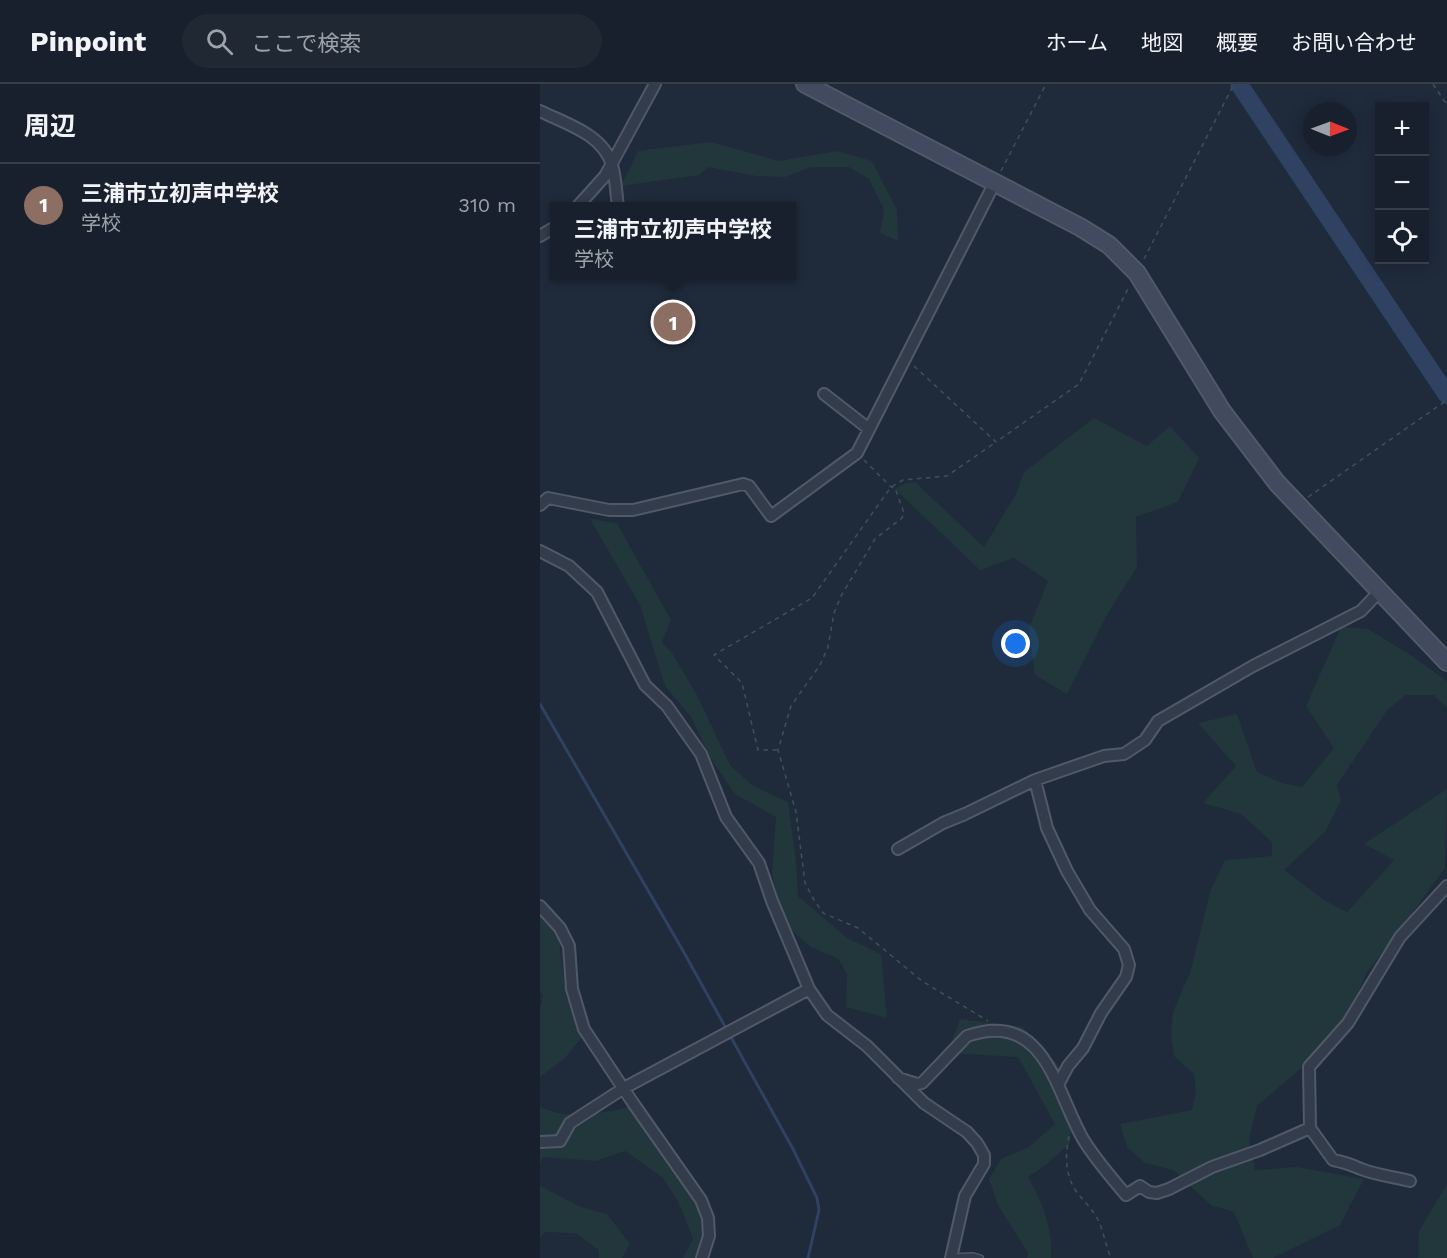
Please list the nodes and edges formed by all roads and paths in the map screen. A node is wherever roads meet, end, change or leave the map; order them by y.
1 (655, 84) edge
2 (805, 84) edge
3 (1046, 84) edge
4 (1234, 84) edge
5 (1432, 84) edge
6 (1447, 105) edge
7 (540, 111) edge
8 (612, 164) junction
9 (995, 182) junction
10 (582, 202) edge
11 (617, 202) edge
12 (1137, 273) junction
13 (904, 357) junction
14 (824, 394) dead end
15 (1447, 400) edge
16 (869, 429) junction
17 (996, 442) junction
18 (857, 453) junction
19 (891, 487) junction
20 (1297, 504) junction
21 (540, 505) edge
22 (540, 551) edge
23 (1380, 591) junction
24 (1447, 662) edge
25 (778, 750) junction
26 (1035, 780) junction
27 (898, 849) dead end
28 (1447, 886) edge
29 (540, 906) edge
30 (809, 988) junction
31 (1008, 1032) junction
32 (897, 1078) junction
33 (1059, 1083) junction
34 (624, 1088) junction
35 (1074, 1122) junction
36 (1310, 1128) junction
37 (540, 1142) edge
38 (1410, 1181) dead end
39 (702, 1258) edge
40 (951, 1258) edge
41 (980, 1258) edge
42 (1111, 1258) edge

1 - 8 street
2 - 9 street
3 - 9 path
4 - 12 path
5 - 6 path
7 - 8 street
8 - 10 street
8 - 11 street
9 - 12 street
9 - 13 street
12 - 17 path
12 - 20 street
13 - 16 street
13 - 17 path
14 - 16 street
15 - 20 path
16 - 18 street
17 - 19 path
18 - 19 path
18 - 21 street
19 - 25 path
19 - 25 path
20 - 23 street
22 - 30 street
23 - 24 street
23 - 26 street
25 - 31 path
26 - 27 street
26 - 33 street
28 - 36 street
29 - 34 street
30 - 32 street
30 - 34 street
31 - 32 street
31 - 33 street
32 - 40 street
33 - 35 street
34 - 37 street
34 - 39 street
35 - 36 street
35 - 42 path
36 - 38 street
40 - 41 lane

